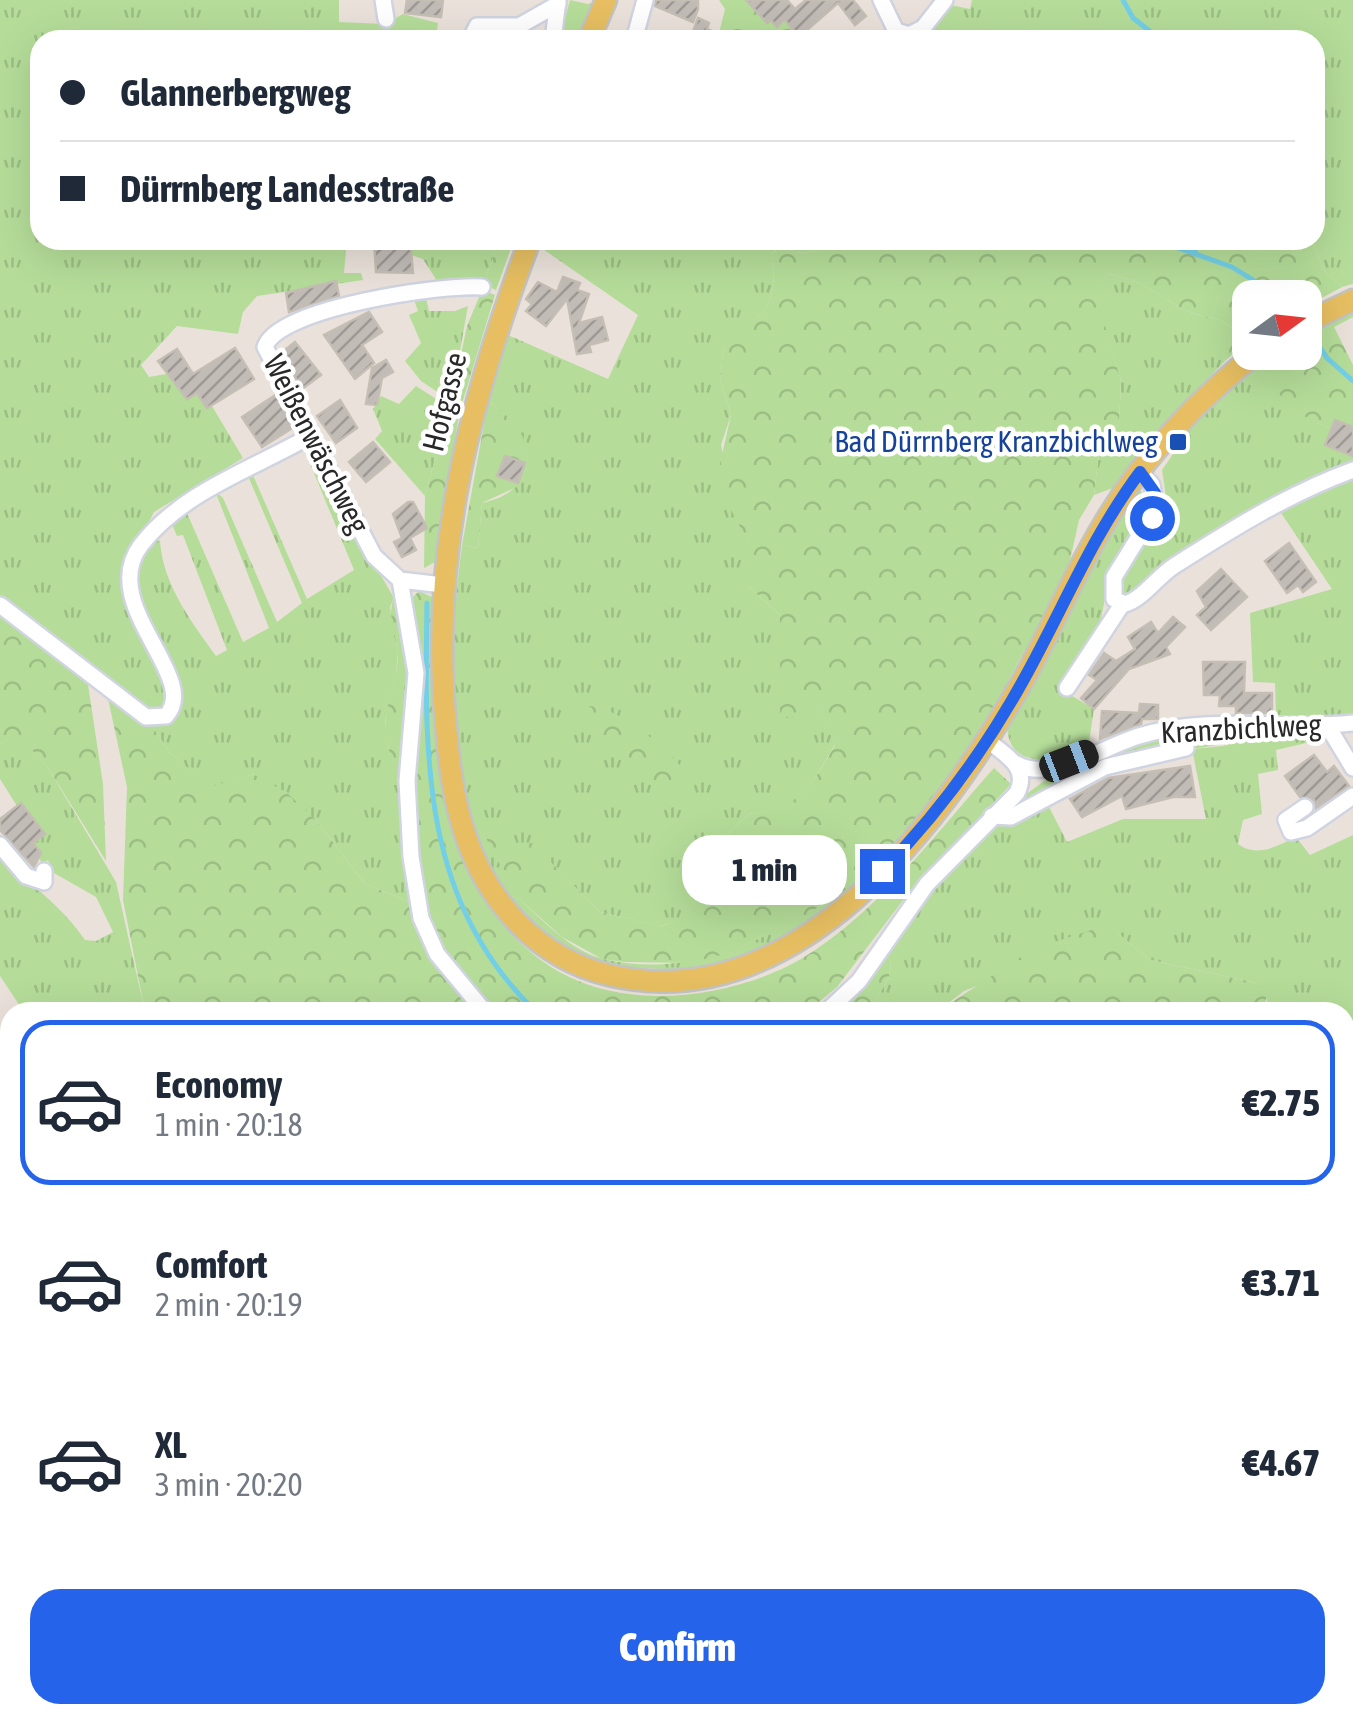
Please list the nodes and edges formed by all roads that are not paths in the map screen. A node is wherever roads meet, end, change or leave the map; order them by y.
1 (383, 0) edge
2 (606, 0) edge
3 (645, 0) edge
4 (882, 0) edge
5 (945, 0) edge
6 (558, 2) edge
7 (386, 20) dead end
8 (474, 30) edge
9 (554, 30) edge
10 (593, 30) edge
11 (637, 30) edge
12 (896, 30) edge
13 (919, 30) edge
14 (526, 250) edge
15 (482, 288) dead end
16 (1353, 300) edge
17 (1322, 314) edge
18 (1236, 370) edge
19 (310, 436) junction
20 (1353, 470) edge
21 (1140, 472) junction
22 (400, 580) junction
23 (443, 585) junction
24 (1123, 604) junction
25 (0, 605) edge
26 (1068, 688) dead end
27 (1353, 723) edge
28 (1327, 725) junction
29 (1353, 733) edge
30 (987, 740) junction
31 (1186, 748) dead end
32 (1017, 764) junction
33 (1353, 768) edge
34 (1050, 769) junction
35 (1017, 792) junction
36 (1353, 796) edge
37 (1305, 807) dead end
38 (992, 816) junction
39 (0, 845) edge
40 (44, 871) dead end
41 (477, 1002) edge
42 (837, 1002) edge

1 - 7 street
2 - 10 main road
3 - 11 street
4 - 12 street
5 - 13 street
6 - 8 street
6 - 9 street
14 - 23 main road, Hofgasse
15 - 19 street, Weißenwäschweg
16 - 17 main road
18 - 21 main road, Hofgasse
19 - 22 street, Weißenwäschweg
19 - 25 street
20 - 24 street
21 - 24 street
21 - 30 main road, Hofgasse
22 - 23 street
22 - 41 street
23 - 30 main road, Hofgasse
24 - 26 street
27 - 28 street, Kranzbichlweg
28 - 29 street
28 - 33 street
28 - 34 street, Kranzbichlweg
30 - 32 street
31 - 38 street
32 - 34 street, Kranzbichlweg
32 - 35 street
34 - 35 street
35 - 38 street
36 - 37 street
38 - 42 street
39 - 40 street

